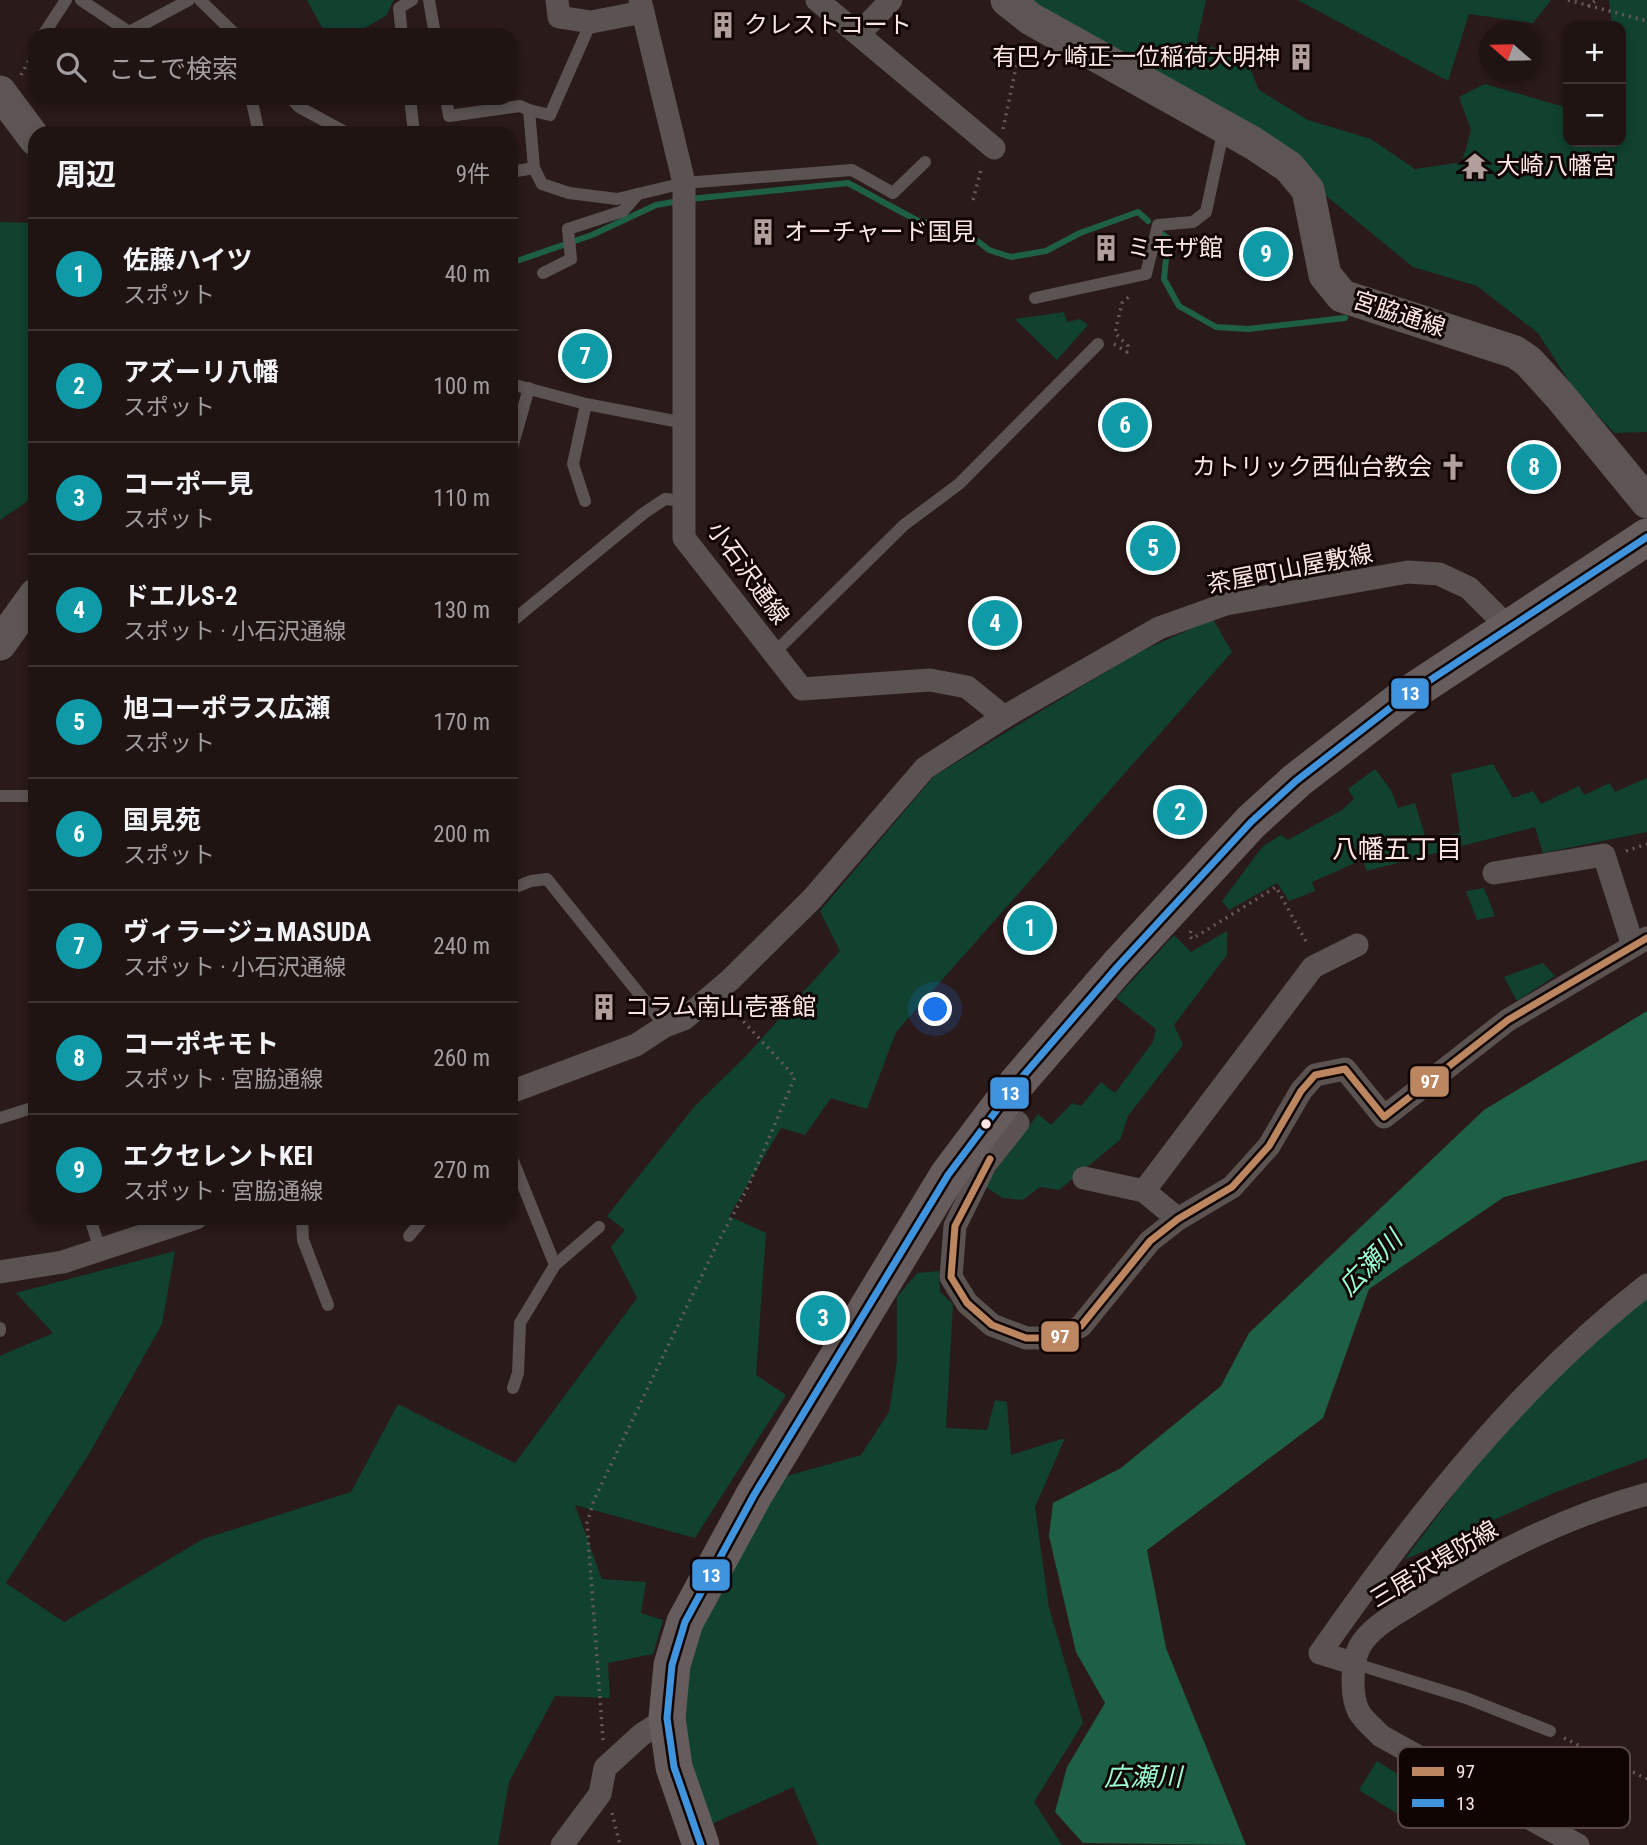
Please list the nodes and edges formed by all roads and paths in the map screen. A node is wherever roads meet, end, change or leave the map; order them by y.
1 (66, 0) edge
2 (80, 0) edge
3 (189, 0) edge
4 (200, 0) edge
5 (412, 0) edge
6 (429, 0) edge
7 (557, 0) edge
8 (817, 0) edge
9 (891, 0) edge
10 (1568, 0) edge
11 (1595, 0) edge
12 (641, 6) edge
13 (1588, 7) junction
14 (1019, 10) edge
15 (1647, 21) edge
16 (591, 22) junction
17 (48, 28) edge
18 (123, 28) edge
19 (136, 28) edge
20 (229, 28) edge
21 (401, 28) edge
22 (434, 28) edge
23 (859, 34) junction
24 (0, 92) edge
25 (253, 105) edge
26 (297, 105) edge
27 (411, 105) edge
28 (447, 105) edge
29 (529, 110) junction
30 (257, 126) edge
31 (334, 126) edge
32 (413, 126) edge
33 (1224, 127) junction
34 (28, 130) edge
35 (994, 148) junction
36 (925, 162) dead end
37 (534, 168) junction
38 (518, 171) edge
39 (684, 183) junction
40 (638, 194) junction
41 (974, 200) dead end
42 (543, 272) dead end
43 (1146, 274) junction
44 (1035, 298) dead end
45 (1098, 344) joint
46 (518, 385) edge
47 (529, 388) junction
48 (586, 404) junction
49 (685, 423) junction
50 (518, 426) edge
51 (685, 500) junction
52 (585, 501) dead end
53 (1647, 502) edge
54 (1647, 537) edge
55 (28, 605) edge
56 (518, 616) edge
57 (1508, 628) junction
58 (0, 644) edge
59 (774, 653) junction
60 (1004, 717) junction
61 (0, 796) edge
62 (28, 796) edge
63 (1494, 873) dead end
64 (518, 886) edge
65 (1196, 924) dead end
66 (1640, 942) edge
67 (1357, 945) dead end
68 (1313, 967) junction
69 (716, 992) junction
70 (665, 1026) junction
71 (518, 1089) edge
72 (998, 1107) junction
73 (28, 1109) edge
74 (0, 1118) edge
75 (518, 1173) edge
76 (1084, 1178) dead end
77 (1143, 1191) junction
78 (1178, 1219) junction
79 (92, 1225) edge
80 (176, 1225) edge
81 (302, 1225) edge
82 (418, 1225) edge
83 (599, 1227) dead end
84 (409, 1236) dead end
85 (100, 1251) junction
86 (555, 1265) junction
87 (0, 1272) edge
88 (1647, 1285) edge
89 (328, 1305) dead end
90 (513, 1388) dead end
91 (1647, 1493) edge
92 (1356, 1664) junction
93 (667, 1718) junction
94 (1550, 1731) joint
95 (1401, 1747) edge
96 (1582, 1747) edge
97 (606, 1768) junction
98 (1630, 1771) edge
99 (1647, 1779) edge
100 (1547, 1828) edge
101 (562, 1845) edge
102 (620, 1845) edge
103 (701, 1845) edge
104 (1578, 1845) edge

1 - 17 lane
2 - 18 lane
3 - 19 lane
4 - 20 lane
5 - 21 lane
6 - 22 lane
7 - 16 street
8 - 23 street
9 - 23 street
10 - 13 path
11 - 13 path
12 - 16 street
12 - 39 street
13 - 15 path
14 - 33 street, 宮脇通線
14 - 35 path
16 - 29 lane
23 - 35 street
24 - 34 street
25 - 30 lane
26 - 31 lane
27 - 32 lane
28 - 29 lane
29 - 37 lane
33 - 43 lane
33 - 53 street, 宮脇通線
35 - 41 path
36 - 39 lane
37 - 38 lane
37 - 40 lane
39 - 40 lane
39 - 49 street, 小石沢通線
40 - 42 lane
43 - 44 lane
43 - 45 path
45 - 59 lane
46 - 47 lane
47 - 48 lane
47 - 50 lane
48 - 49 lane
48 - 52 lane
49 - 51 street, 小石沢通線
51 - 56 lane
51 - 59 street, 小石沢通線
54 - 57 main road
55 - 58 street
57 - 60 street, 茶屋町山屋敷線
57 - 72 main road
59 - 60 street, 小石沢通線
60 - 69 street, 茶屋町山屋敷線
61 - 62 lane
63 - 66 street
64 - 70 lane
65 - 68 path
66 - 78 street
67 - 68 street
68 - 77 street
69 - 70 street, 茶屋町山屋敷線
69 - 97 path
70 - 71 street, 茶屋町山屋敷線
72 - 78 street
72 - 93 main road
73 - 74 lane
75 - 86 lane
76 - 77 street
77 - 78 street
79 - 85 lane
80 - 85 street
81 - 89 lane
82 - 84 lane
83 - 86 lane
85 - 87 street
86 - 90 lane
88 - 92 street
91 - 92 street, 三居沢堤防線
92 - 94 lane
92 - 95 street, 三居沢堤防線
93 - 97 street
93 - 103 main road
94 - 96 path
97 - 101 street
97 - 102 path
98 - 99 path
100 - 104 street, 三居沢堤防線

